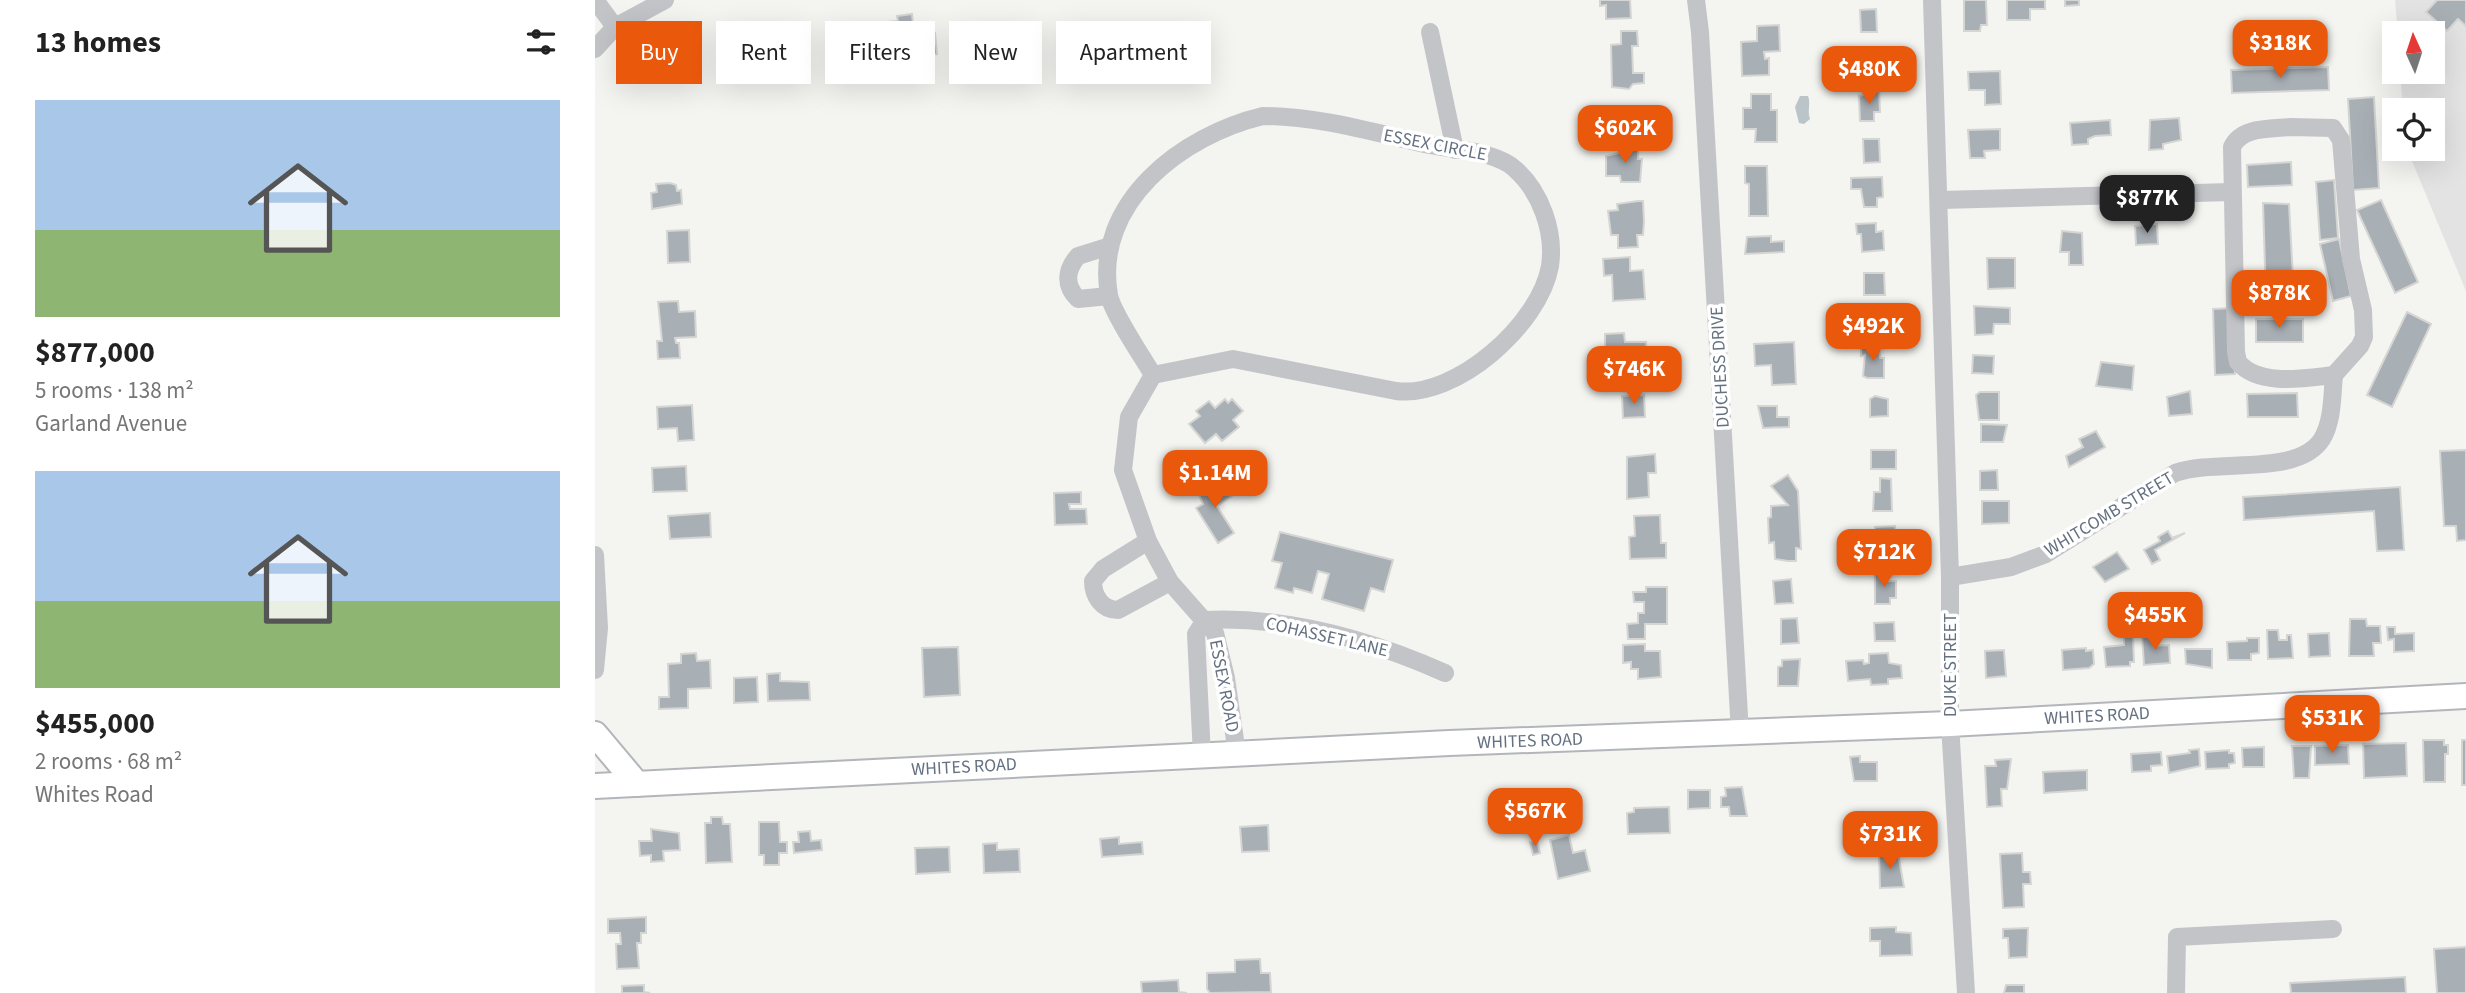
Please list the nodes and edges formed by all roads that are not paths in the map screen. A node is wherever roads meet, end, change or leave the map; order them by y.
1 (595, 0) edge
2 (664, 0) edge
3 (1696, 0) edge
4 (1932, 0) edge
5 (615, 27) junction
6 (1430, 32) dead end
7 (595, 48) edge
8 (1455, 150) junction
9 (2231, 192) junction
10 (1941, 200) junction
11 (1110, 246) junction
12 (1109, 296) junction
13 (1153, 375) junction
14 (2334, 376) junction
15 (1148, 541) junction
16 (595, 555) edge
17 (1950, 578) junction
18 (1170, 582) junction
19 (1205, 620) junction
20 (595, 670) edge
21 (1445, 673) dead end
22 (2466, 696) edge
23 (1950, 724) junction
24 (1740, 733) junction
25 (595, 734) edge
26 (1237, 754) junction
27 (1202, 756) junction
28 (637, 784) junction
29 (595, 786) edge
30 (2333, 929) dead end
31 (1966, 993) edge
32 (2176, 993) edge

1 - 5 street
2 - 5 street
3 - 24 street, DUCHESS DRIVE
4 - 10 street, DUKE STREET
5 - 7 street
6 - 8 street
8 - 11 street, ESSEX CIRCLE
8 - 13 street, ESSEX CIRCLE
9 - 10 street
9 - 14 street
9 - 14 street
10 - 17 street, DUKE STREET
11 - 12 street, ESSEX CIRCLE
11 - 12 street
12 - 13 street
13 - 15 street, ESSEX ROAD
14 - 17 street, WHITCOMB STREET
15 - 18 street, ESSEX ROAD
15 - 18 street
16 - 20 street
17 - 23 street, DUKE STREET
18 - 19 street, ESSEX ROAD
19 - 21 street, COHASSET LANE
19 - 26 street, ESSEX ROAD
19 - 27 street, ESSEX ROAD
22 - 23 street, WHITES ROAD
23 - 24 street, WHITES ROAD
23 - 31 street, DUKE STREET
24 - 26 street, WHITES ROAD
25 - 28 street
26 - 27 street, WHITES ROAD
27 - 28 street, WHITES ROAD
28 - 29 street, WHITES ROAD
30 - 32 street

